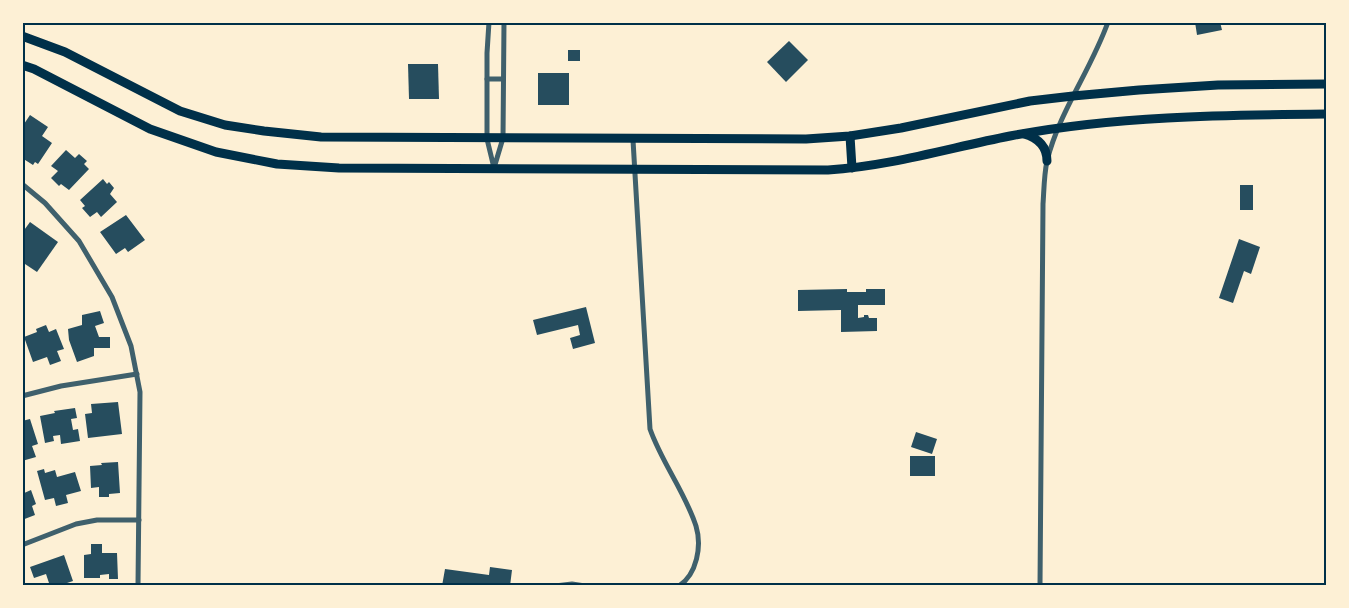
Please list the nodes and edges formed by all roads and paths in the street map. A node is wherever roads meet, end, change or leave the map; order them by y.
1 (488, 22) edge
2 (504, 22) edge
3 (1108, 22) edge
4 (22, 36) edge
5 (22, 66) edge
6 (487, 79) junction
7 (503, 79) junction
8 (1326, 84) edge
9 (1073, 96) junction
10 (1326, 114) edge
11 (1059, 128) junction
12 (1024, 134) junction
13 (850, 136) junction
14 (503, 138) junction
15 (487, 139) junction
16 (632, 140) junction
17 (1047, 161) junction
18 (494, 168) junction
19 (852, 168) junction
20 (634, 169) junction
21 (24, 187) edge
22 (137, 374) junction
23 (22, 396) edge
24 (139, 520) junction
25 (22, 545) edge
26 (138, 586) edge
27 (555, 586) edge
28 (585, 586) edge
29 (679, 586) edge
30 (1040, 586) edge

1 - 6 street
2 - 7 street
3 - 9 street
4 - 15 main road
5 - 18 main road
6 - 7 street
6 - 15 street
7 - 14 street
8 - 9 main road
9 - 11 street
9 - 13 main road
10 - 11 main road
11 - 12 main road
11 - 17 street
12 - 17 main road
12 - 19 main road
13 - 16 main road
13 - 19 main road
14 - 15 main road
14 - 16 main road
14 - 18 street
15 - 18 street
16 - 20 street
17 - 30 street
18 - 20 main road
19 - 20 main road
20 - 29 street
21 - 22 street
22 - 23 street
22 - 24 street
24 - 25 street
24 - 26 street
27 - 28 street

